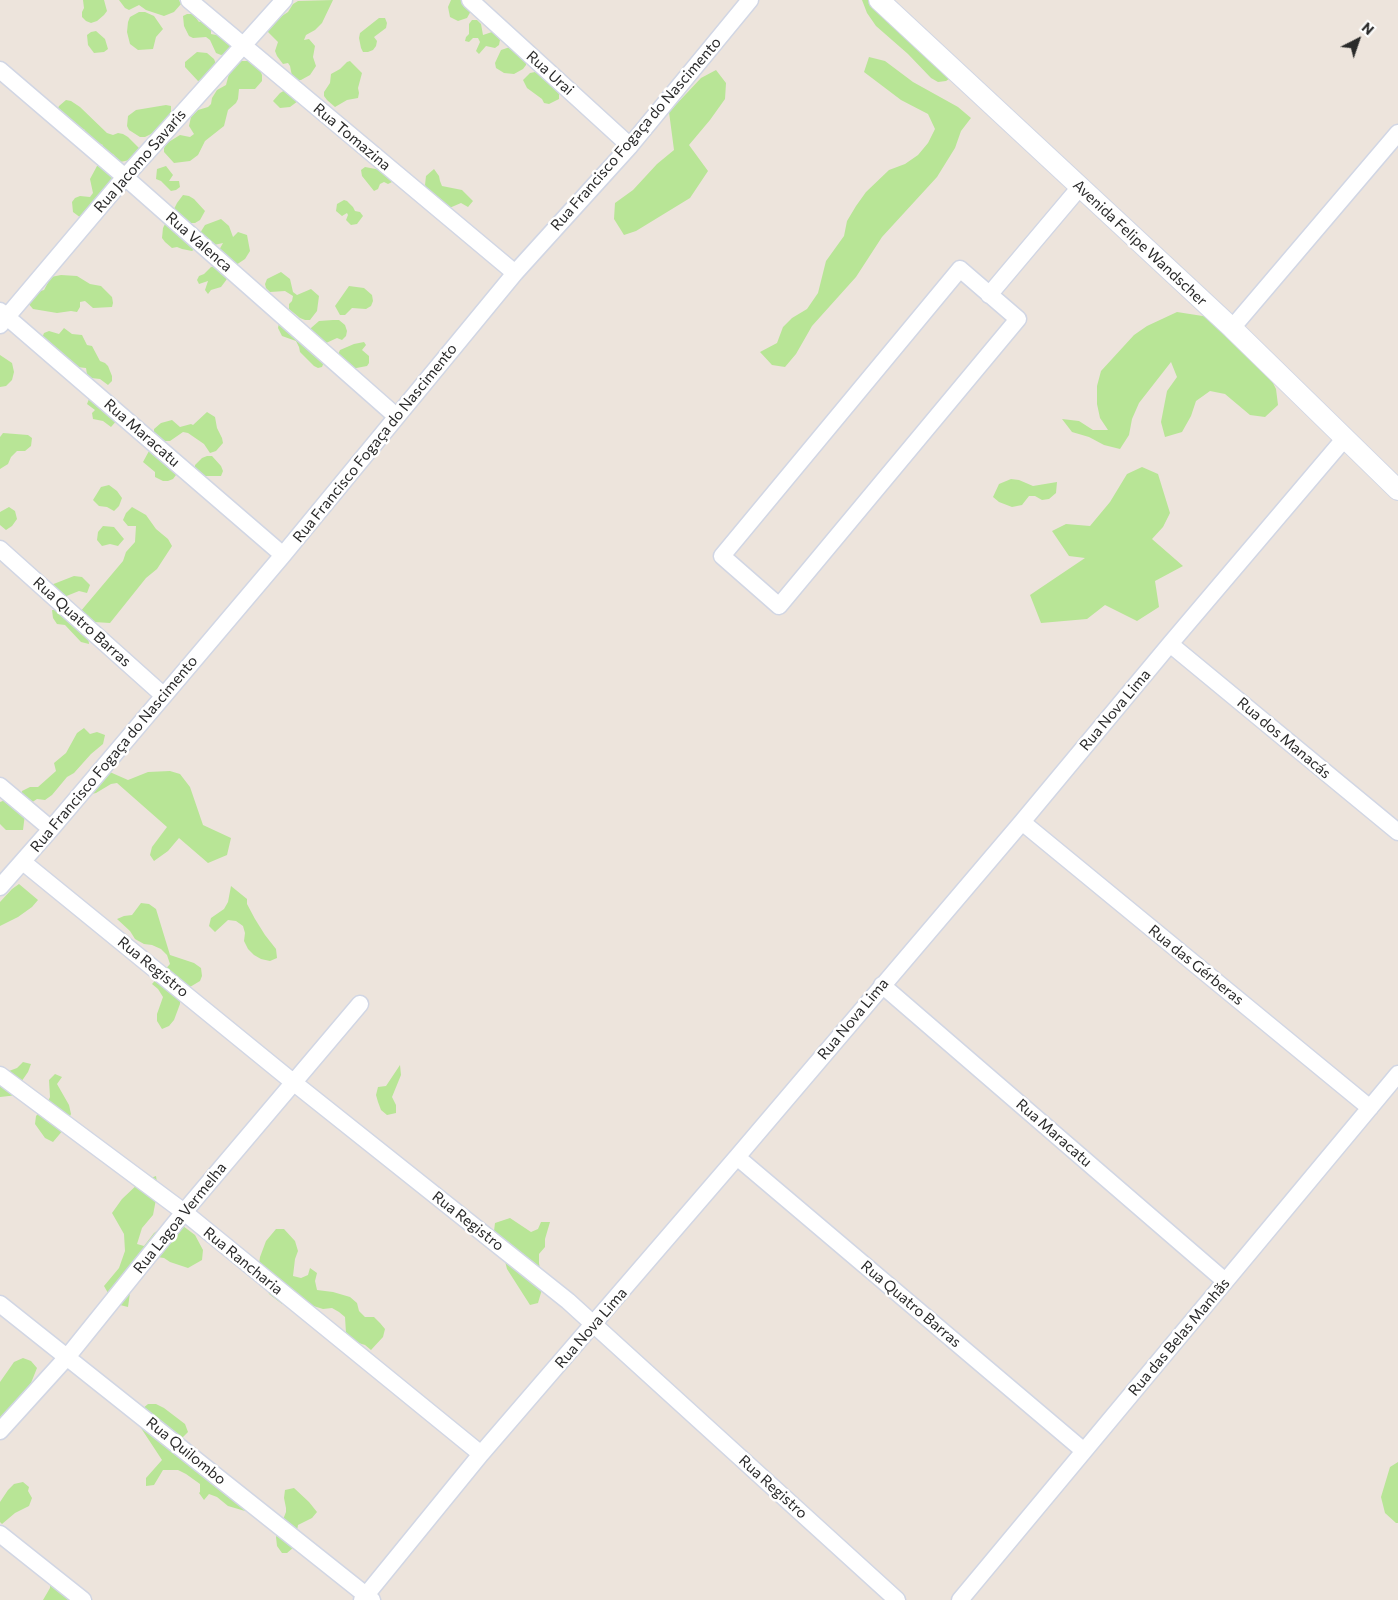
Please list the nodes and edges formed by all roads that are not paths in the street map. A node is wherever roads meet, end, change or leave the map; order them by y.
1 (189, 0) edge
2 (284, 0) edge
3 (470, 0) edge
4 (750, 0) edge
5 (879, 0) edge
6 (243, 45) junction
7 (0, 70) edge
8 (1395, 143) edge
9 (630, 146) junction
10 (125, 177) junction
11 (1080, 187) junction
12 (515, 273) junction
13 (989, 295) junction
14 (2, 318) edge
15 (1232, 328) junction
16 (396, 416) junction
17 (1345, 438) junction
18 (1398, 490) edge
19 (0, 549) edge
20 (283, 555) junction
21 (1170, 644) junction
22 (163, 695) junction
23 (0, 786) edge
24 (1022, 822) junction
25 (51, 829) junction
26 (1398, 832) edge
27 (23, 862) junction
28 (0, 887) edge
29 (882, 985) junction
30 (360, 1004) dead end
31 (1398, 1074) edge
32 (0, 1075) edge
33 (293, 1082) junction
34 (1370, 1108) junction
35 (737, 1157) junction
36 (184, 1212) junction
37 (1226, 1281) junction
38 (0, 1304) edge
39 (594, 1324) junction
40 (68, 1356) junction
41 (0, 1431) edge
42 (1084, 1451) junction
43 (481, 1454) junction
44 (0, 1534) edge
45 (366, 1598) edge
46 (83, 1600) edge
47 (896, 1600) edge
48 (960, 1600) edge

1 - 6 street, Rua Tomazina
2 - 6 street, Rua Jacomo Savaris
3 - 9 street, Rua Urai
4 - 9 street, Rua Francisco Fogaça do Nascimento
5 - 11 street, Avenida Felipe Wandscher
6 - 10 street, Rua Jacomo Savaris
6 - 12 street, Rua Tomazina
7 - 10 street, Rua Valenca
8 - 15 street
9 - 12 street, Rua Francisco Fogaça do Nascimento
10 - 14 street, Rua Jacomo Savaris
10 - 16 street, Rua Valenca
11 - 13 street
11 - 15 street, Avenida Felipe Wandscher
12 - 16 street, Rua Francisco Fogaça do Nascimento
13 - 13 street
14 - 20 street, Rua Maracatu
15 - 17 street, Avenida Felipe Wandscher
16 - 20 street, Rua Francisco Fogaça do Nascimento
17 - 18 street, Avenida Felipe Wandscher
17 - 21 street, Rua Nova Lima
19 - 22 street, Rua Quatro Barras
20 - 22 street, Rua Francisco Fogaça do Nascimento
21 - 24 street, Rua Nova Lima
21 - 26 street, Rua dos Manacás
22 - 25 street, Rua Francisco Fogaça do Nascimento
23 - 25 street
24 - 29 street, Rua Nova Lima
24 - 34 street, Rua das Gérberas
25 - 27 street, Rua Francisco Fogaça do Nascimento
27 - 28 street, Rua Francisco Fogaça do Nascimento
27 - 33 street, Rua Registro
29 - 35 street, Rua Nova Lima
29 - 37 street, Rua Maracatu
30 - 33 street, Rua Lagoa Vermelha
31 - 34 street, Rua das Belas Manhãs
32 - 36 street, Rua Rancharia
33 - 36 street, Rua Lagoa Vermelha
33 - 39 street, Rua Registro
34 - 37 street, Rua das Belas Manhãs
35 - 39 street, Rua Nova Lima
35 - 42 street, Rua Quatro Barras
36 - 40 street, Rua Lagoa Vermelha
36 - 43 street, Rua Rancharia
37 - 42 street, Rua das Belas Manhãs
38 - 40 street, Rua Quilombo
39 - 43 street, Rua Nova Lima
39 - 47 street, Rua Registro
40 - 41 street, Rua Lagoa Vermelha
40 - 45 street, Rua Quilombo
42 - 48 street, Rua das Belas Manhãs
43 - 45 street, Rua Nova Lima
44 - 46 street

